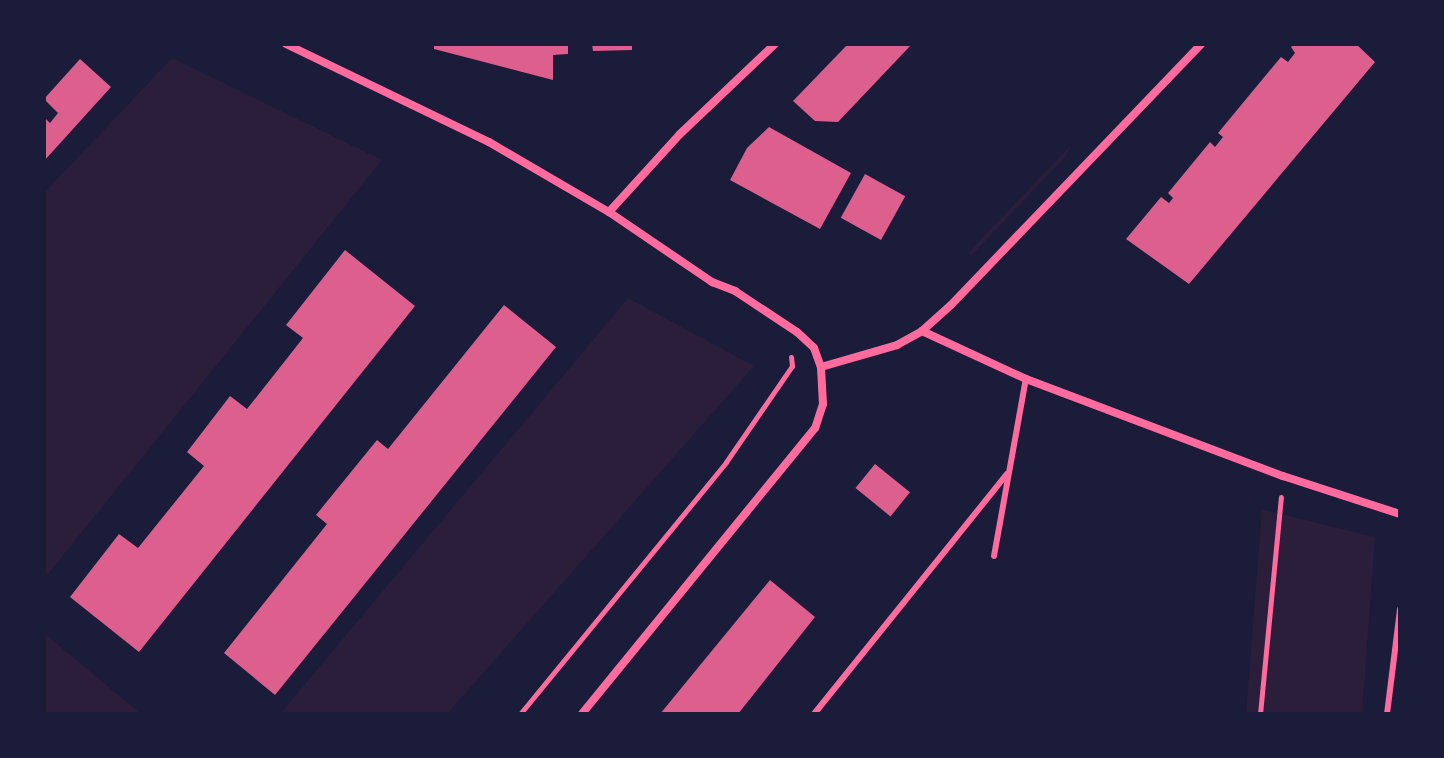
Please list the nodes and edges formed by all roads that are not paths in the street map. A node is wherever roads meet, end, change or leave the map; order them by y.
1 (286, 44) edge
2 (775, 44) edge
3 (1201, 44) edge
4 (609, 212) junction
5 (922, 331) junction
6 (821, 367) junction
7 (1026, 379) junction
8 (1007, 474) junction
9 (1400, 514) edge
10 (994, 556) dead end
11 (1400, 609) edge
12 (582, 714) edge
13 (814, 714) edge
14 (1387, 714) edge

1 - 4 street
2 - 4 street
3 - 5 street
4 - 6 street
5 - 6 street
5 - 7 street
6 - 12 street
7 - 8 lane
7 - 9 street
8 - 10 lane
8 - 13 lane
11 - 14 lane

